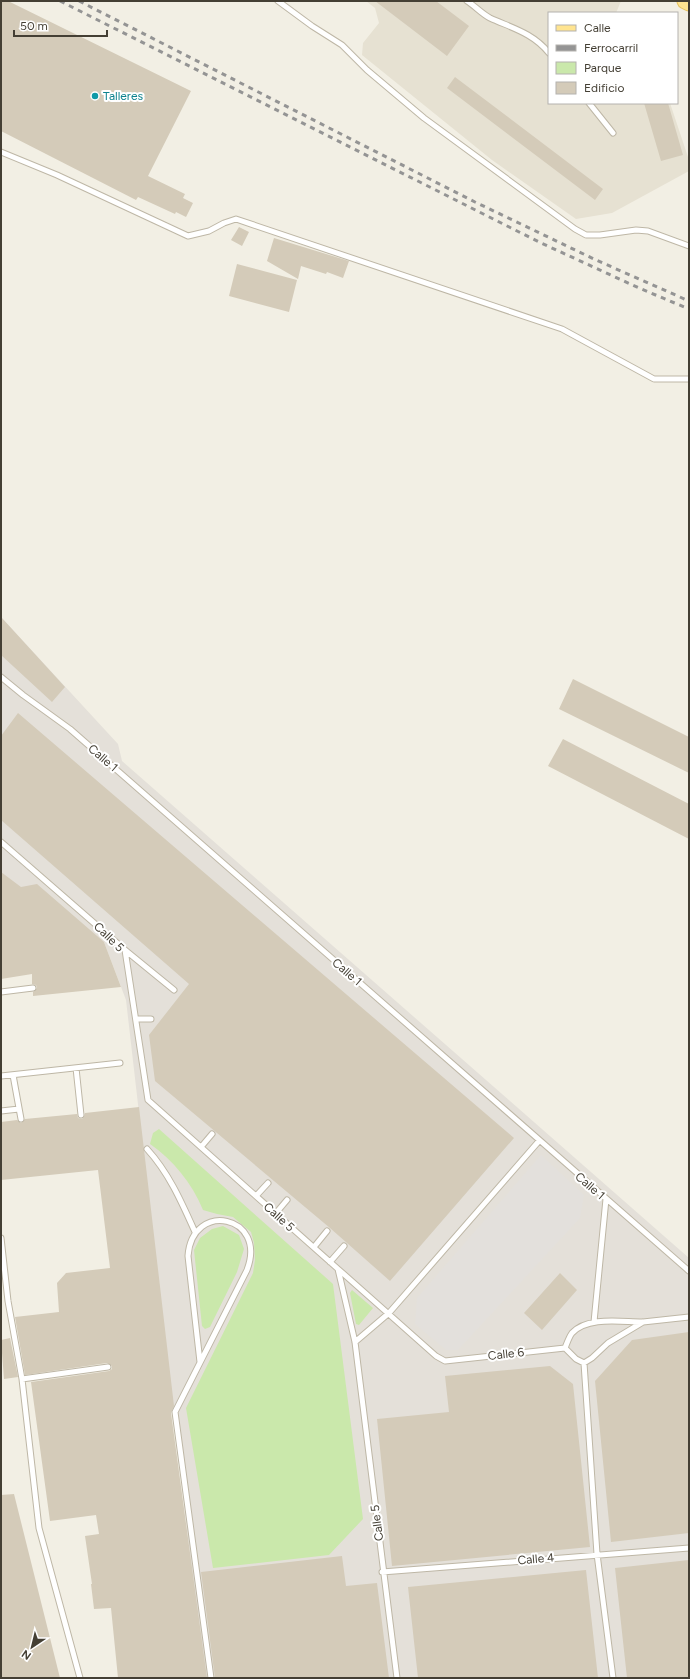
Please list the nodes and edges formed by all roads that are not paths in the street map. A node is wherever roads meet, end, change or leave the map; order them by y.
1 (278, 1) edge
2 (467, 1) edge
3 (685, 1) edge
4 (689, 3) edge
5 (548, 52) edge
6 (590, 104) edge
7 (613, 133) dead end
8 (1, 152) edge
9 (689, 246) edge
10 (689, 379) edge
11 (1, 677) edge
12 (1, 842) edge
13 (125, 950) junction
14 (33, 988) dead end
15 (174, 990) dead end
16 (1, 992) edge
17 (136, 1019) junction
18 (151, 1019) dead end
19 (120, 1062) dead end
20 (76, 1068) junction
21 (13, 1075) junction
22 (1, 1076) edge
23 (19, 1108) junction
24 (1, 1111) edge
25 (81, 1115) dead end
26 (21, 1119) dead end
27 (212, 1134) dead end
28 (539, 1141) junction
29 (201, 1147) junction
30 (147, 1149) dead end
31 (268, 1183) dead end
32 (256, 1196) junction
33 (606, 1199) junction
34 (287, 1200) dead end
35 (276, 1213) junction
36 (327, 1231) dead end
37 (195, 1232) junction
38 (1, 1238) edge
39 (344, 1246) dead end
40 (314, 1247) junction
41 (330, 1262) junction
42 (338, 1269) junction
43 (689, 1271) edge
44 (389, 1313) junction
45 (689, 1317) edge
46 (594, 1322) junction
47 (643, 1322) junction
48 (355, 1342) junction
49 (566, 1348) junction
50 (200, 1362) junction
51 (584, 1363) junction
52 (108, 1367) dead end
53 (22, 1379) junction
54 (689, 1548) edge
55 (597, 1554) junction
56 (382, 1572) junction
57 (80, 1678) edge
58 (211, 1678) edge
59 (397, 1678) edge
60 (613, 1678) edge

1 - 9 lane
2 - 5 lane
3 - 4 main road
6 - 7 lane
8 - 10 lane
11 - 28 lane, Calle 1
12 - 13 lane, Calle 5
13 - 15 lane
13 - 17 lane, Calle 5
14 - 16 lane
17 - 18 lane
17 - 29 lane, Calle 5
19 - 20 lane
20 - 21 lane
20 - 25 lane
21 - 22 lane
21 - 23 lane
23 - 24 lane
23 - 26 lane
27 - 29 lane
28 - 33 lane, Calle 1
28 - 44 lane
29 - 32 lane, Calle 5
30 - 37 lane
31 - 32 lane
32 - 35 lane, Calle 5
33 - 43 lane, Calle 1
33 - 46 lane
34 - 35 lane
35 - 40 lane, Calle 5
36 - 40 lane
37 - 50 lane
37 - 50 lane
38 - 53 lane
39 - 41 lane
40 - 41 lane, Calle 5
41 - 42 lane, Calle 5
42 - 44 lane, Calle 6
42 - 48 lane, Calle 5
44 - 48 lane
44 - 49 lane, Calle 6
45 - 47 lane
46 - 47 lane
46 - 49 lane
47 - 51 lane
48 - 56 lane, Calle 5
49 - 51 lane
50 - 58 lane
51 - 55 lane
52 - 53 lane
53 - 57 lane
54 - 55 lane, Calle 4
55 - 56 lane, Calle 4
55 - 60 lane
56 - 59 lane, Calle 5

